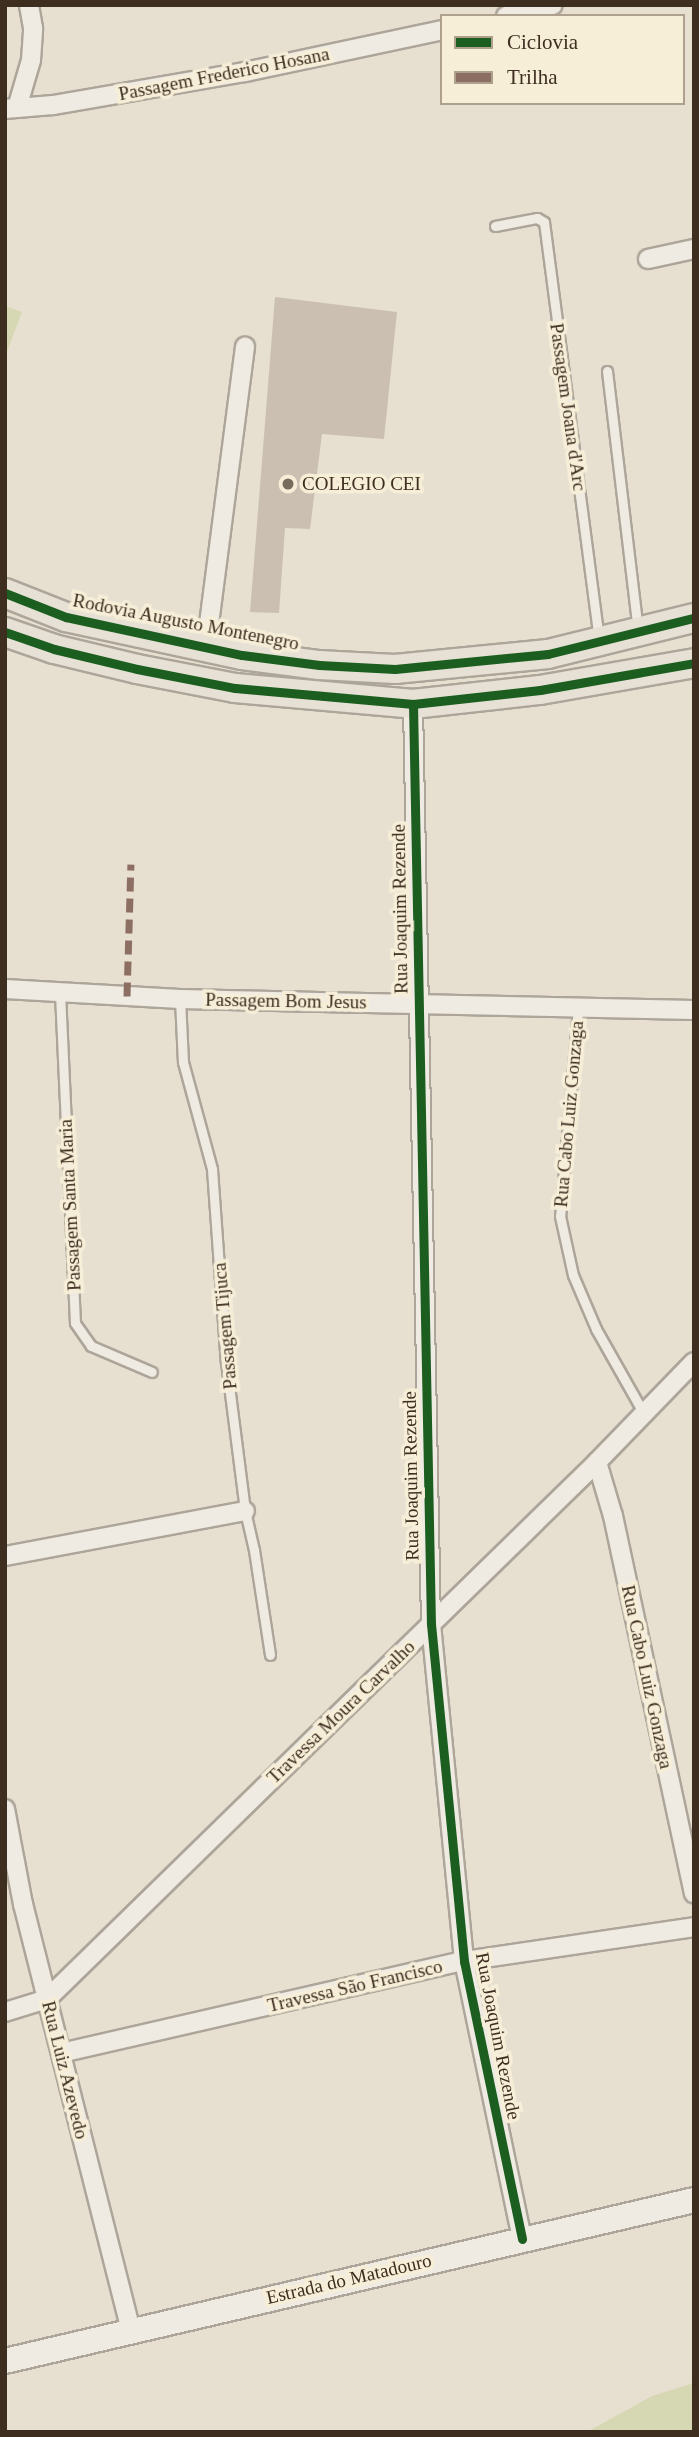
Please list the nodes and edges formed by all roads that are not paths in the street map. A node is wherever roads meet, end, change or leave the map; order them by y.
1 (29, 5) edge
2 (553, 5) edge
3 (515, 14) edge
4 (440, 30) edge
5 (11, 109) edge
6 (495, 226) dead end
7 (694, 249) edge
8 (648, 259) dead end
9 (245, 347) dead end
10 (607, 371) dead end
11 (5, 593) edge
12 (66, 617) junction
13 (694, 618) edge
14 (5, 632) edge
15 (638, 633) junction
16 (600, 642) junction
17 (205, 647) junction
18 (54, 649) junction
19 (499, 659) junction
20 (694, 663) edge
21 (504, 694) junction
22 (413, 704) junction
23 (5, 989) edge
24 (60, 993) junction
25 (180, 999) junction
26 (419, 1004) junction
27 (578, 1008) junction
28 (694, 1010) edge
29 (694, 1362) edge
30 (152, 1372) dead end
31 (643, 1412) junction
32 (597, 1462) junction
33 (245, 1511) junction
34 (5, 1556) edge
35 (431, 1624) junction
36 (271, 1655) dead end
37 (5, 1810) edge
38 (694, 1893) edge
39 (694, 1927) edge
40 (464, 1961) junction
41 (47, 1999) junction
42 (5, 2012) edge
43 (61, 2053) junction
44 (694, 2200) edge
45 (522, 2239) junction
46 (131, 2330) junction
47 (5, 2361) edge

1 - 5 street
2 - 3 street
4 - 5 street, Passagem Frederico Hosana
6 - 16 lane, Passagem Joana d'Arc
7 - 8 street
9 - 17 street
10 - 15 lane
11 - 12 main road, Rodovia Augusto Montenegro
12 - 17 main road, Rodovia Augusto Montenegro
12 - 18 main road
13 - 15 main road, Rodovia Augusto Montenegro
14 - 18 main road
15 - 16 main road, Rodovia Augusto Montenegro
16 - 19 main road, Rodovia Augusto Montenegro
17 - 19 main road, Rodovia Augusto Montenegro
18 - 22 main road
19 - 21 main road
20 - 21 main road
21 - 22 main road
22 - 26 street, Rua Joaquim Rezende
23 - 24 street, Passagem Bom Jesus
24 - 25 street, Passagem Bom Jesus
24 - 30 lane, Passagem Santa Maria
25 - 26 street, Passagem Bom Jesus
25 - 33 lane, Passagem Tijuca
26 - 27 street, Passagem Bom Jesus
26 - 35 street, Rua Joaquim Rezende
27 - 28 street, Passagem Bom Jesus
27 - 31 lane, Rua Cabo Luiz Gonzaga
29 - 31 street, Travessa Moura Carvalho
31 - 32 street, Travessa Moura Carvalho
32 - 35 street, Travessa Moura Carvalho
32 - 38 street, Rua Cabo Luiz Gonzaga
33 - 34 street
33 - 36 lane, Passagem Tijuca
35 - 40 street, Rua Joaquim Rezende
35 - 41 street, Travessa Moura Carvalho
37 - 41 street, Rua Luiz Azevedo
39 - 40 street, Travessa São Francisco
40 - 43 street, Travessa São Francisco
40 - 45 street, Rua Joaquim Rezende
41 - 42 street, Travessa Moura Carvalho
41 - 43 street, Rua Luiz Azevedo
43 - 46 street, Rua Luiz Azevedo
44 - 45 main road, Estrada do Matadouro
45 - 46 main road, Estrada do Matadouro
46 - 47 main road, Estrada do Matadouro

